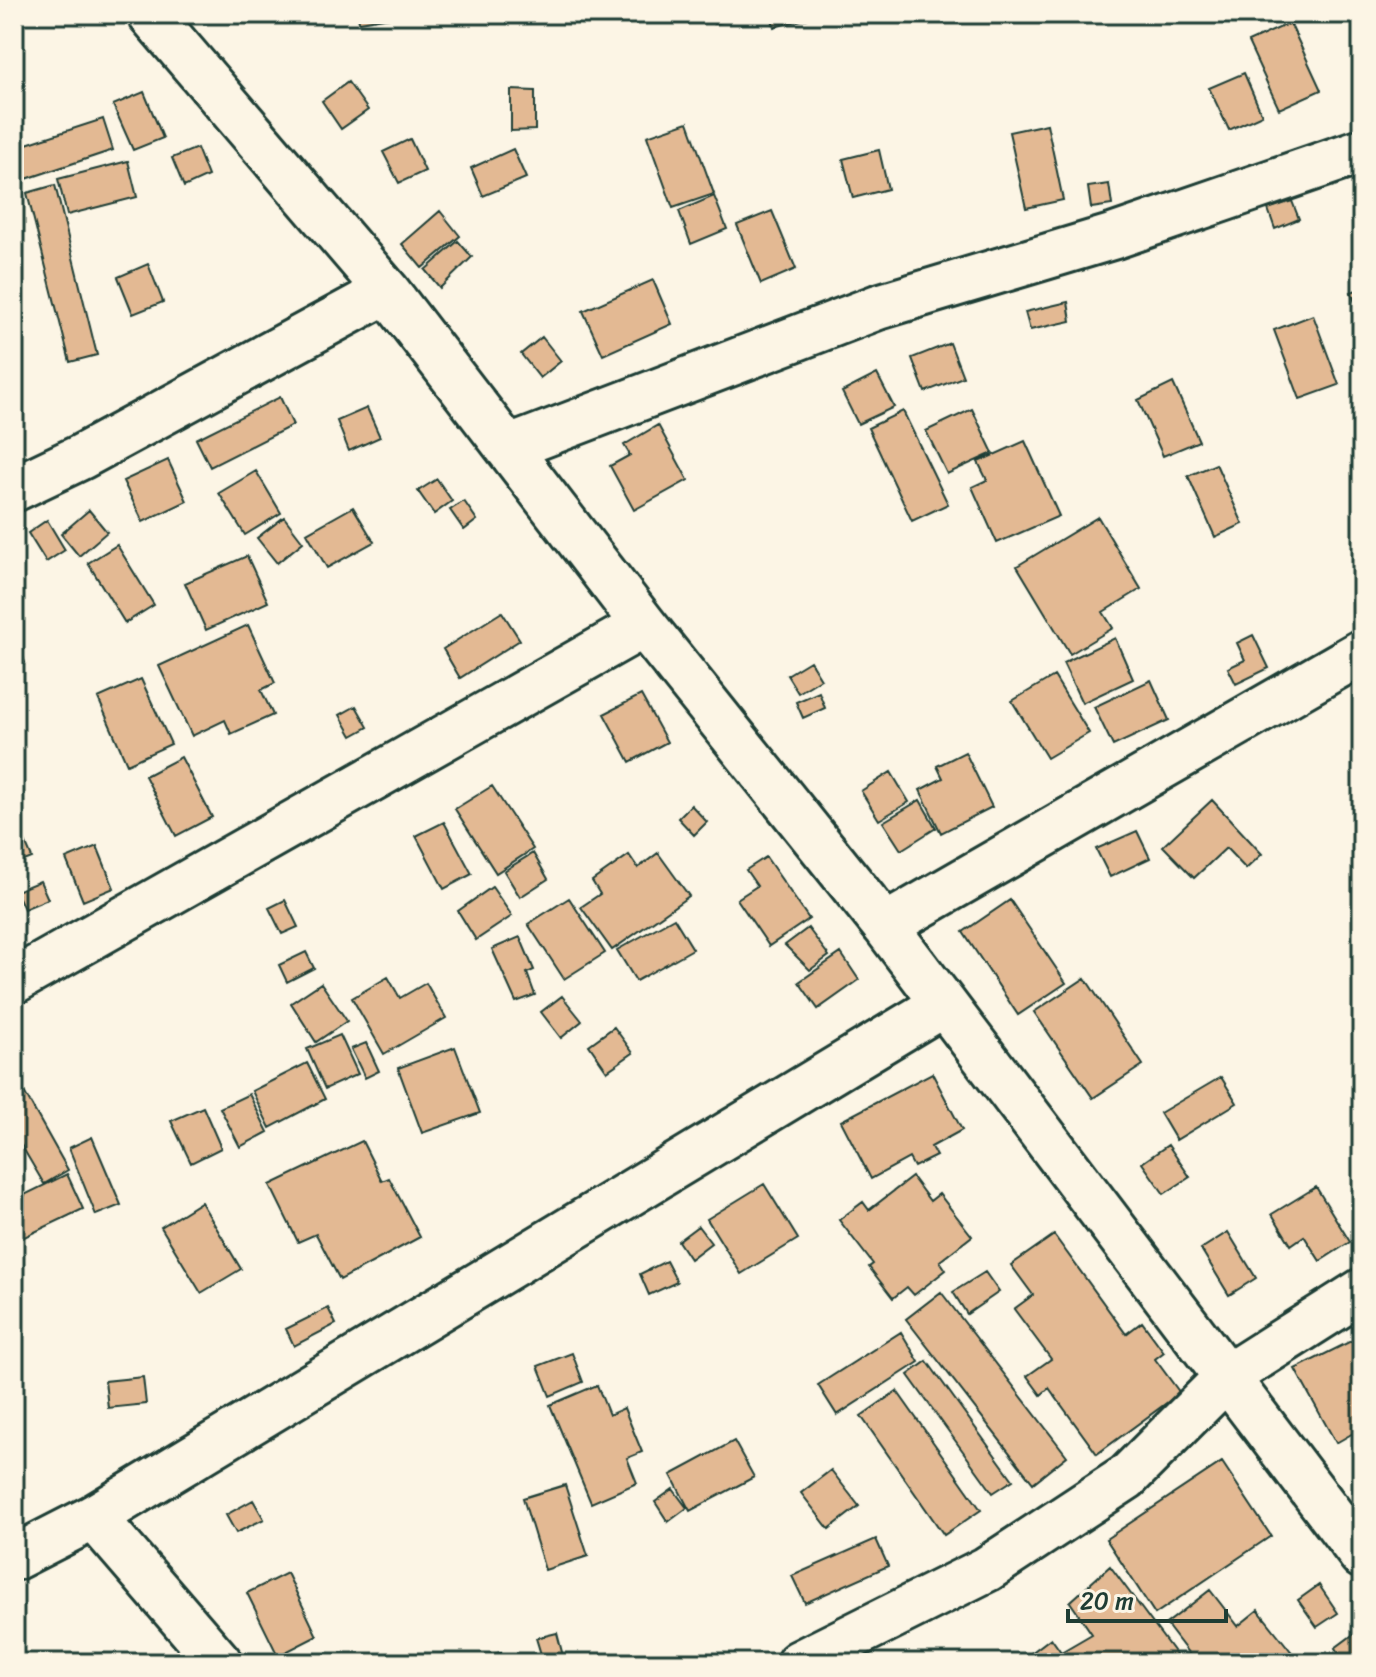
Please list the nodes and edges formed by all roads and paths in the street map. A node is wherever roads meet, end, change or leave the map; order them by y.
1 (150, 14) edge
2 (1362, 151) edge
3 (387, 291) junction
4 (509, 448) junction
5 (14, 489) edge
6 (644, 625) junction
7 (1362, 652) edge
8 (885, 926) junction
9 (14, 981) edge
10 (942, 1005) junction
11 (1362, 1291) edge
12 (1228, 1376) junction
13 (94, 1517) junction
14 (1362, 1556) edge
15 (14, 1558) edge
16 (220, 1663) edge
17 (799, 1663) edge

1 - 3 street
2 - 4 street
3 - 4 street
3 - 5 street
4 - 6 street
6 - 8 street
6 - 9 street
7 - 8 street
8 - 10 street
10 - 12 street
10 - 13 street
11 - 12 street
12 - 14 street
12 - 17 street
13 - 15 street
13 - 16 street

